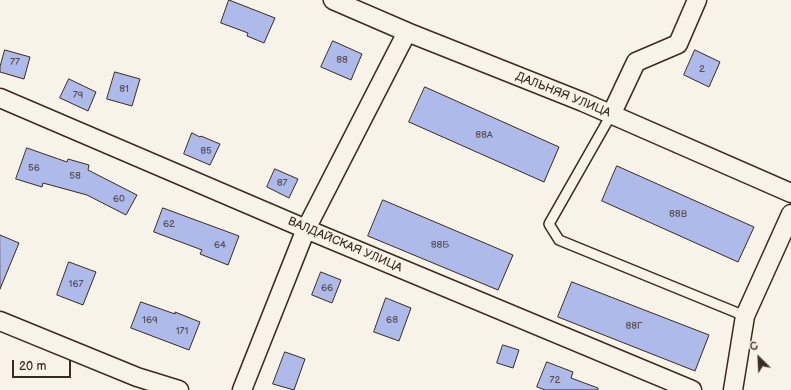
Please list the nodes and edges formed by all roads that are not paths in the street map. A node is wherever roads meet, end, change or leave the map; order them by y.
1 (333, 0) edge
2 (697, 0) edge
3 (407, 32) junction
4 (0, 98) edge
5 (611, 115) junction
6 (791, 193) edge
7 (791, 214) edge
8 (306, 229) junction
9 (745, 316) junction
10 (0, 321) edge
11 (135, 384) edge
12 (179, 390) edge
13 (242, 390) edge
14 (692, 390) edge
15 (733, 390) edge

1 - 3 street, ДАЛЬНЯЯ УЛИЦА
2 - 5 street
3 - 5 street, ДАЛЬНЯЯ УЛИЦА
3 - 8 street
4 - 8 street, ВАЛДАЙСКАЯ УЛИЦА
5 - 6 street, ДАЛЬНЯЯ УЛИЦА
5 - 9 lane
7 - 9 street
8 - 13 street
8 - 14 street, ВАЛДАЙСКАЯ УЛИЦА
9 - 15 street
10 - 11 street
11 - 12 street

